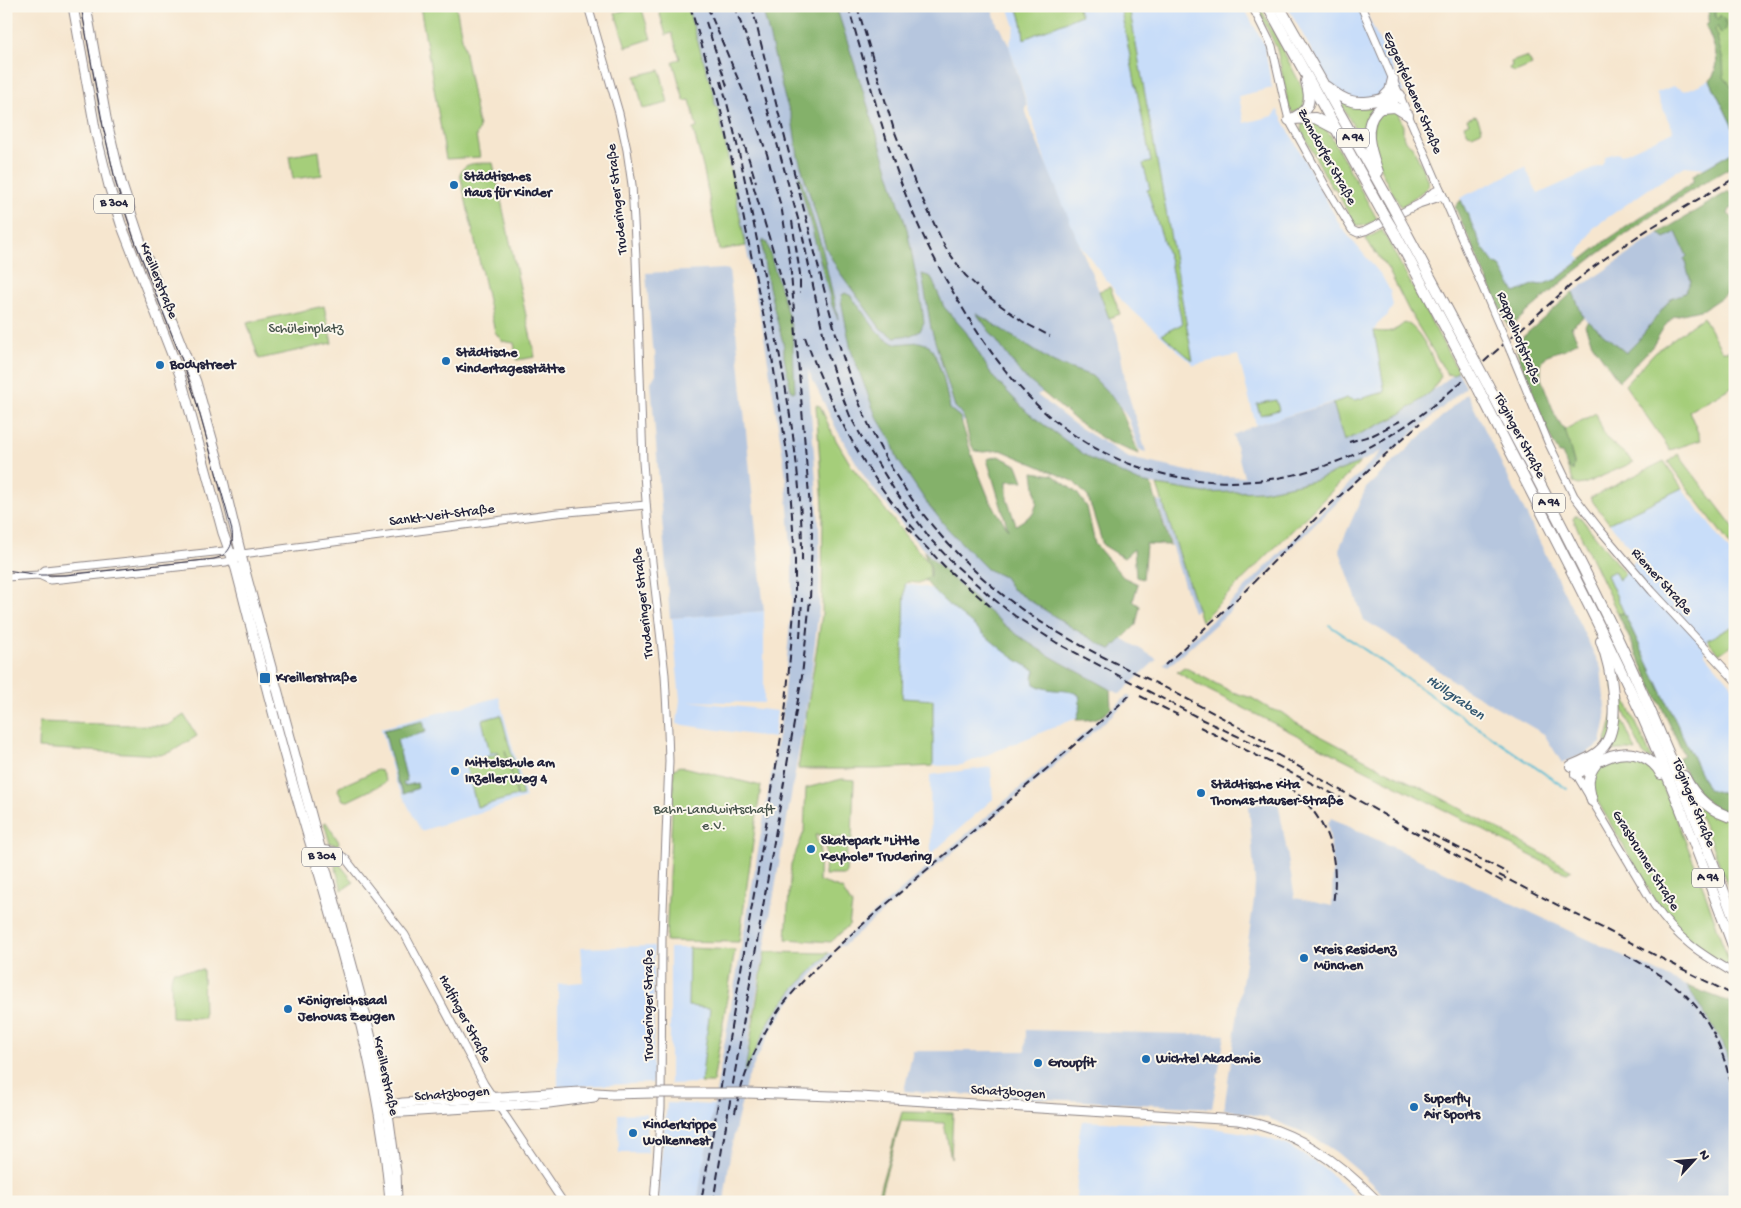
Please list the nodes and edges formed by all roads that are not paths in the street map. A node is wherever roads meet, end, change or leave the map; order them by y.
1 (73, 6) edge
2 (86, 6) edge
3 (588, 6) edge
4 (1252, 6) edge
5 (1268, 6) edge
6 (1279, 6) edge
7 (1361, 6) edge
8 (1302, 67) junction
9 (1393, 79) junction
10 (1322, 83) junction
11 (1400, 95) junction
12 (1382, 103) junction
13 (1408, 115) junction
14 (1289, 120) junction
15 (1336, 129) junction
16 (1384, 192) junction
17 (1442, 193) junction
18 (1386, 207) junction
19 (1484, 389) junction
20 (1574, 496) joint
21 (646, 505) junction
22 (229, 551) junction
23 (242, 554) junction
24 (233, 561) junction
25 (40, 575) junction
26 (6, 577) edge
27 (1585, 596) junction
28 (1735, 680) edge
29 (1671, 757) junction
30 (1598, 762) junction
31 (1573, 770) junction
32 (1592, 801) junction
33 (1680, 805) junction
34 (1735, 818) edge
35 (319, 856) junction
36 (1735, 921) edge
37 (1735, 951) edge
38 (1735, 974) edge
39 (612, 1094) junction
40 (492, 1097) junction
41 (498, 1106) junction
42 (384, 1108) junction
43 (390, 1202) edge
44 (397, 1202) edge
45 (563, 1202) edge
46 (654, 1202) edge
47 (1378, 1202) edge

1 - 22 main road, Kreillerstraße / B 304
2 - 23 main road, Kreillerstraße / B 304
3 - 21 street, Truderinger Straße
4 - 14 street, Zamdorfer Straße
5 - 8 highway, Töginger Straße / A 94
6 - 10 highway, Töginger Straße / A 94
7 - 9 street, Eggenfeldener Straße
8 - 14 highway
8 - 15 highway, Töginger Straße / A 94
9 - 11 street, Eggenfeldener Straße
9 - 12 highway
10 - 12 highway
10 - 16 highway, Töginger Straße / A 94
11 - 12 highway
11 - 13 street, Eggenfeldener Straße
12 - 13 highway
12 - 16 highway
13 - 17 street, Eggenfeldener Straße
14 - 15 highway
14 - 17 street, Zamdorfer Straße
15 - 18 highway, Töginger Straße / A 94
16 - 18 highway, Töginger Straße / A 94
17 - 20 street, Rappelhofstraße, bridge
18 - 19 highway, Töginger Straße / A 94, bridge
19 - 27 highway, Töginger Straße / A 94
19 - 29 highway, Töginger Straße / A 94
20 - 28 street, Riemer Straße
21 - 23 street, Sankt-Veit-Straße
21 - 46 street, Truderinger Straße
22 - 23 street, Sankt-Veit-Straße
22 - 24 main road, Kreillerstraße / B 304
22 - 25 street, Sankt-Veit-Straße
23 - 24 street
23 - 35 main road, Kreillerstraße / B 304
24 - 25 street, Sankt-Veit-Straße
24 - 35 main road, Kreillerstraße / B 304
25 - 26 street, Sankt-Veit-Straße
27 - 31 highway
27 - 33 highway, Töginger Straße / A 94
29 - 34 highway
29 - 36 highway, Töginger Straße / A 94
30 - 31 highway
30 - 32 highway
30 - 33 highway
31 - 32 street, Grasbrunner Straße
32 - 38 street, Grasbrunner Straße
33 - 37 highway, Töginger Straße / A 94
35 - 40 street, Halfinger Straße
35 - 42 main road, Kreillerstraße / B 304
39 - 40 main road, Schatzbogen
39 - 41 main road, Schatzbogen
39 - 47 main road, Schatzbogen, bridge
40 - 41 street, Halfinger Straße
40 - 42 main road, Schatzbogen
41 - 42 main road, Schatzbogen
41 - 45 street, Halfinger Straße
42 - 43 main road, Kreillerstraße / B 304
42 - 44 main road, Kreillerstraße / B 304

